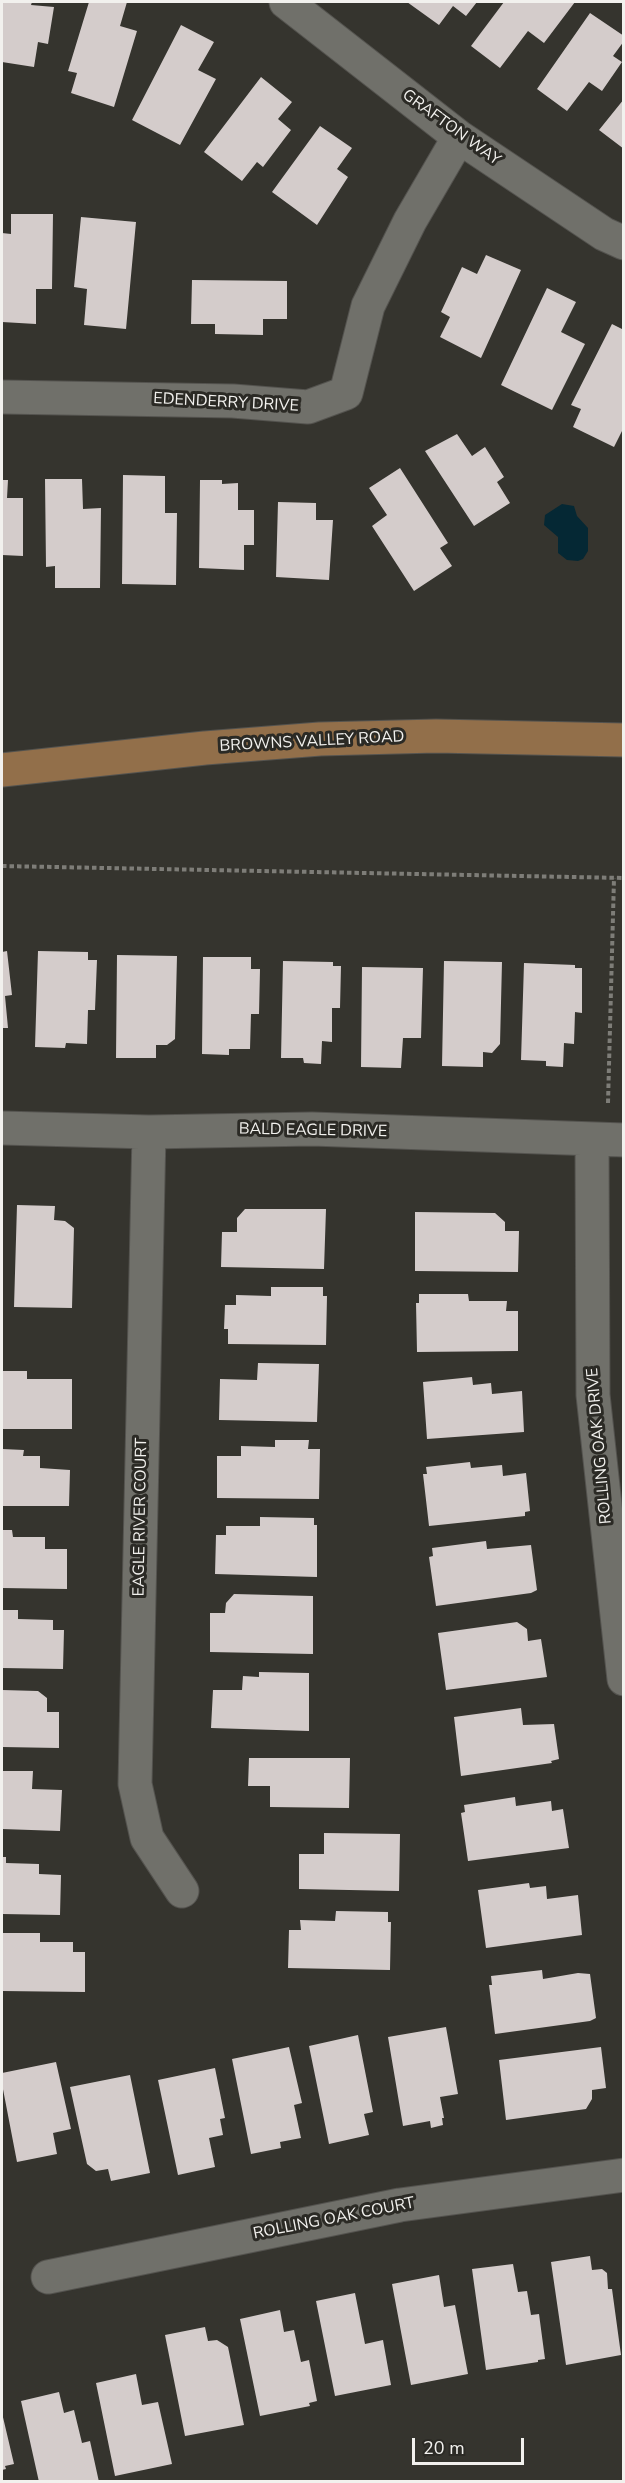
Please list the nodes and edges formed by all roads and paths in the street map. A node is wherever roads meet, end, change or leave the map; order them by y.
1 (286, 2) edge
2 (459, 137) junction
3 (624, 243) edge
4 (2, 397) edge
5 (624, 740) edge
6 (2, 770) edge
7 (2, 866) edge
8 (614, 878) junction
9 (624, 878) edge
10 (2, 1128) edge
11 (149, 1132) junction
12 (607, 1140) edge
13 (624, 1679) edge
14 (182, 1891) dead end
15 (624, 2175) edge
16 (48, 2277) dead end

1 - 2 street, GRAFTON WAY
2 - 3 street, GRAFTON WAY
2 - 4 street, EDENDERRY DRIVE
5 - 6 main road, BROWNS VALLEY ROAD
7 - 8 path
8 - 9 path
8 - 12 path
10 - 11 street, BALD EAGLE DRIVE
11 - 12 street, BALD EAGLE DRIVE
11 - 14 street, EAGLE RIVER COURT
12 - 13 street, ROLLING OAK DRIVE
15 - 16 street, ROLLING OAK COURT

